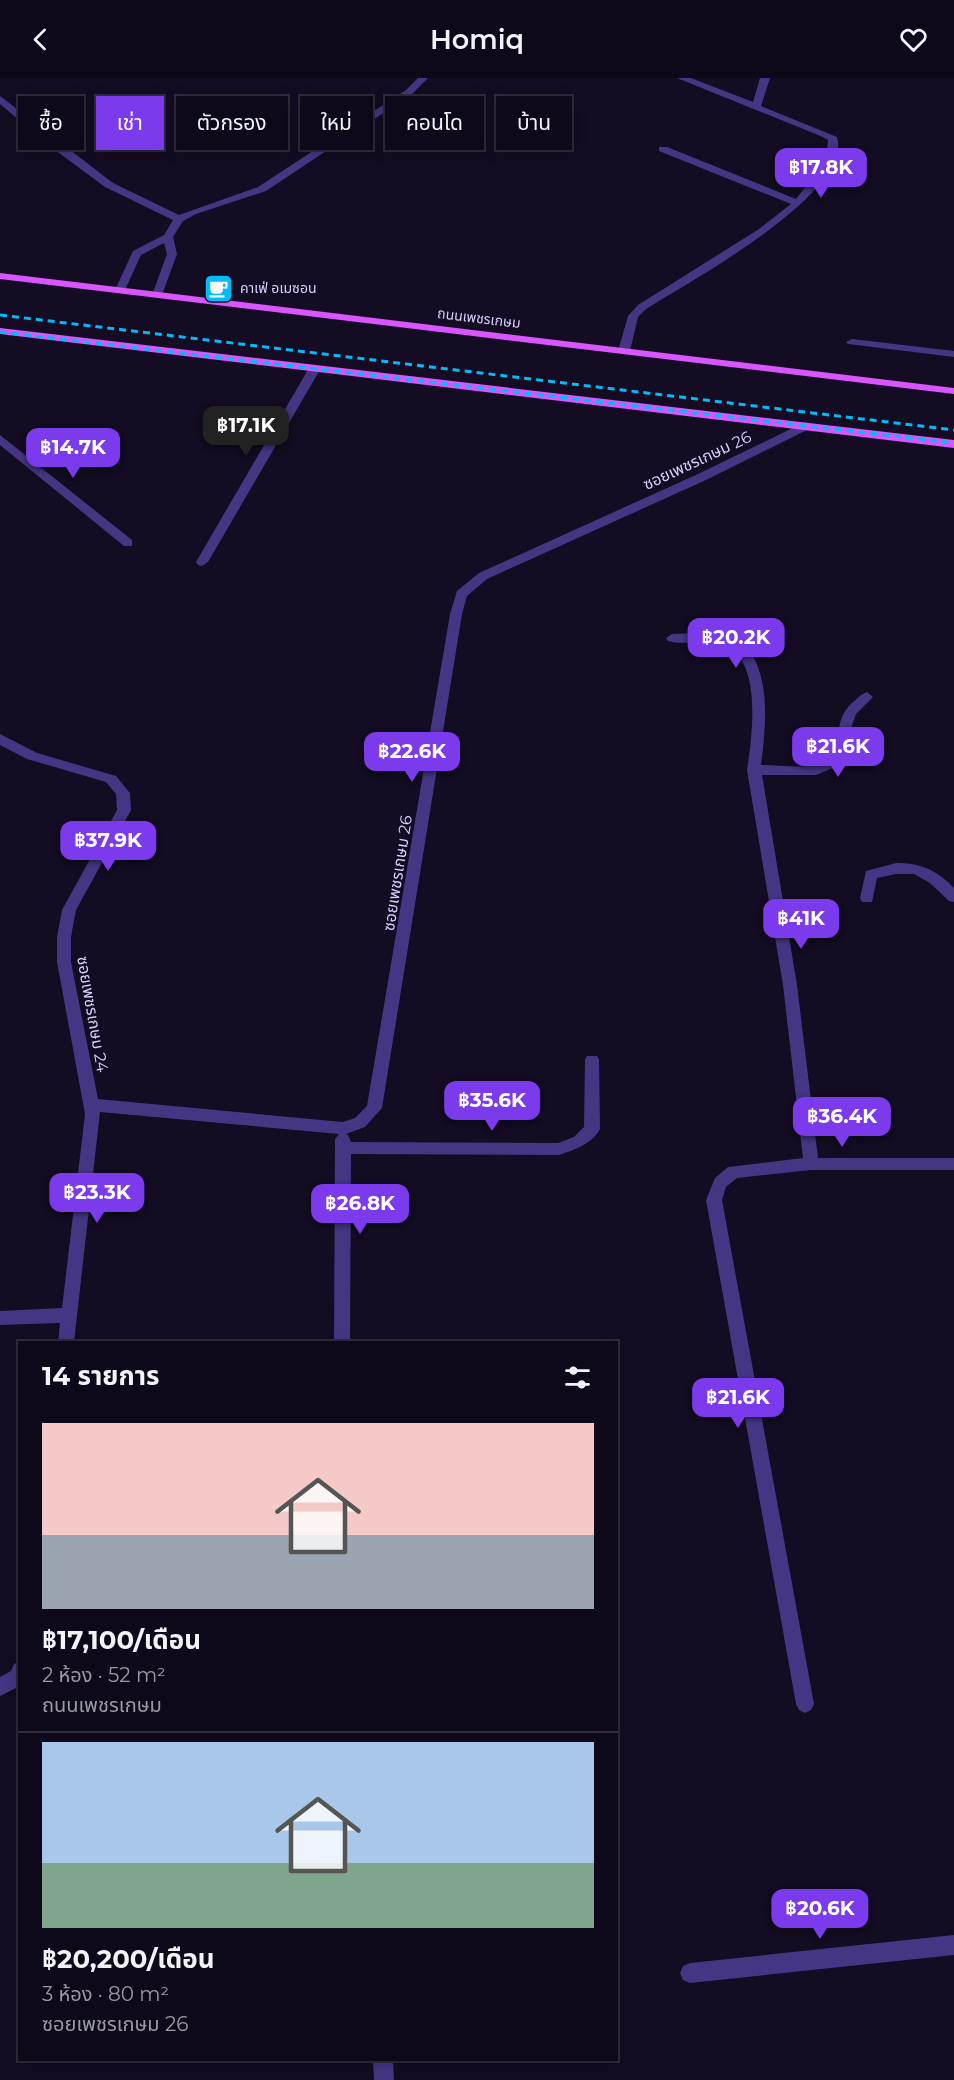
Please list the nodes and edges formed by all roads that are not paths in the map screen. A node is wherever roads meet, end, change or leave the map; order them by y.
1 (423, 78) edge
2 (682, 78) edge
3 (765, 78) edge
4 (0, 99) edge
5 (756, 107) junction
6 (663, 149) dead end
7 (798, 203) junction
8 (179, 219) junction
9 (168, 237) junction
10 (0, 276) edge
11 (120, 290) junction
12 (157, 295) junction
13 (0, 331) edge
14 (852, 342) dead end
15 (624, 351) junction
16 (954, 354) edge
17 (315, 369) junction
18 (954, 391) edge
19 (805, 426) junction
20 (0, 439) edge
21 (954, 444) edge
22 (128, 543) dead end
23 (202, 562) dead end
24 (672, 638) dead end
25 (867, 697) dead end
26 (0, 739) edge
27 (754, 770) junction
28 (954, 897) edge
29 (867, 898) dead end
30 (592, 1060) dead end
31 (91, 1105) junction
32 (343, 1128) junction
33 (343, 1148) junction
34 (811, 1164) junction
35 (954, 1164) edge
36 (70, 1316) junction
37 (0, 1318) edge
38 (66, 1341) edge
39 (342, 1341) edge
40 (18, 1675) edge
41 (0, 1687) edge
42 (805, 1704) dead end
43 (954, 1945) edge
44 (690, 1973) dead end
45 (383, 2061) edge
46 (384, 2080) edge

1 - 8 street
2 - 5 street
3 - 5 street
4 - 8 street
5 - 7 street
6 - 7 street
7 - 15 street
8 - 9 street
9 - 11 street
9 - 12 street
10 - 11 main road, ถนนเพชรเกษม
11 - 12 main road, ถนนเพชรเกษม
12 - 15 main road, ถนนเพชรเกษม
13 - 17 main road
14 - 16 street
15 - 18 main road, ถนนเพชรเกษม
17 - 19 main road
17 - 23 street
19 - 21 main road
19 - 32 street, ซอยเพชรเกษม 26
20 - 22 street
24 - 27 street
25 - 27 street
26 - 31 street, ซอยเพชรเกษม 24
27 - 34 street
28 - 29 street
30 - 33 street
31 - 32 street
31 - 36 street, ซอยเพชรเกษม 24
32 - 33 street
33 - 39 street
34 - 35 street
34 - 42 street
36 - 37 street
36 - 38 street, ซอยเพชรเกษม 24
40 - 41 street
43 - 44 street
45 - 46 street

